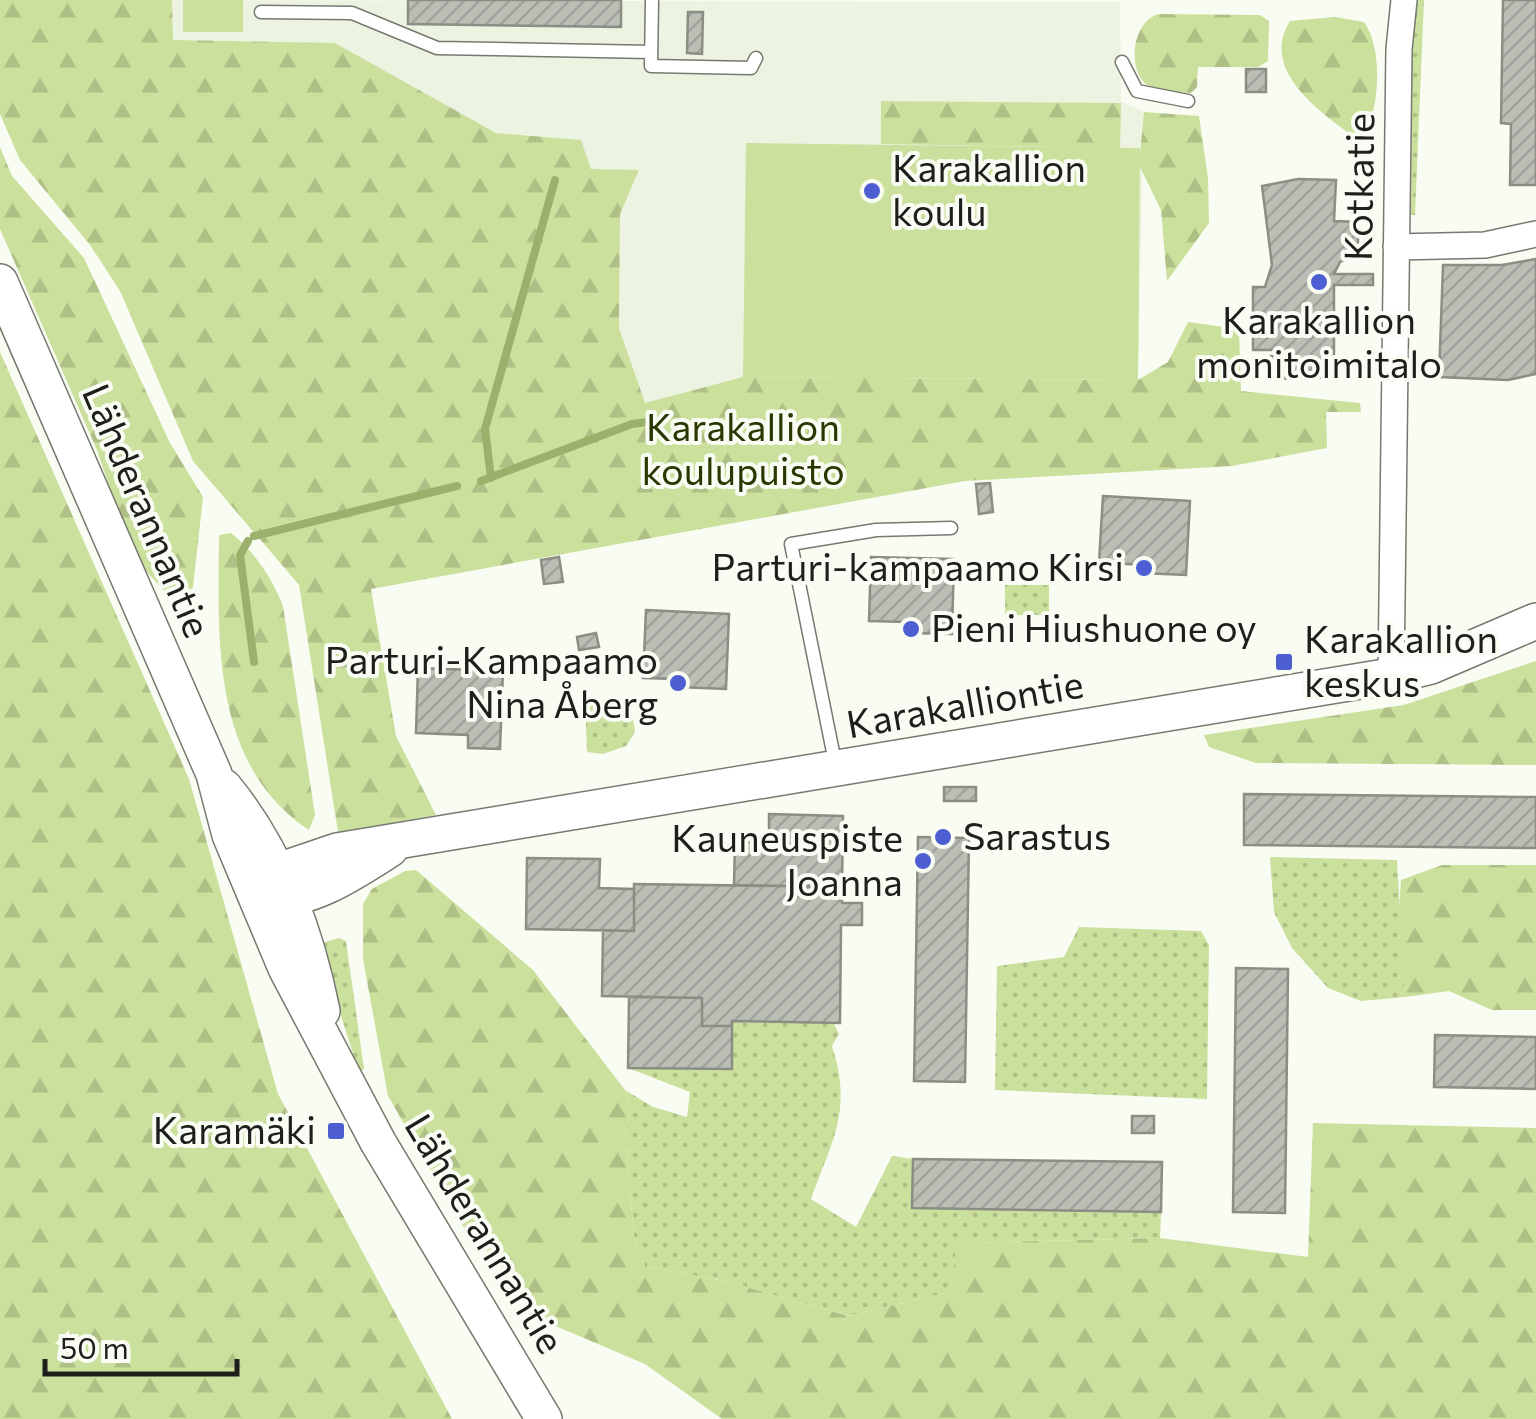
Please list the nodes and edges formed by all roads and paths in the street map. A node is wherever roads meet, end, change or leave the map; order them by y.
1 (652, 0) edge
2 (1404, 0) edge
3 (261, 12) dead end
4 (651, 52) junction
5 (756, 58) dead end
6 (1122, 62) dead end
7 (1188, 101) dead end
8 (1536, 234) edge
9 (1396, 247) junction
10 (0, 282) edge
11 (950, 528) dead end
12 (1536, 622) edge
13 (1391, 676) junction
14 (836, 770) junction
15 (274, 891) junction
16 (544, 1419) edge

1 - 4 lane
2 - 9 street, Kotkatie
3 - 4 lane
4 - 5 lane
6 - 7 lane
8 - 9 street
9 - 13 street, Kotkatie
10 - 15 street, Lähderannantie
11 - 14 lane
12 - 13 street, Karakalliontie
13 - 14 street, Karakalliontie
14 - 15 street, Karakalliontie
15 - 16 street, Lähderannantie

